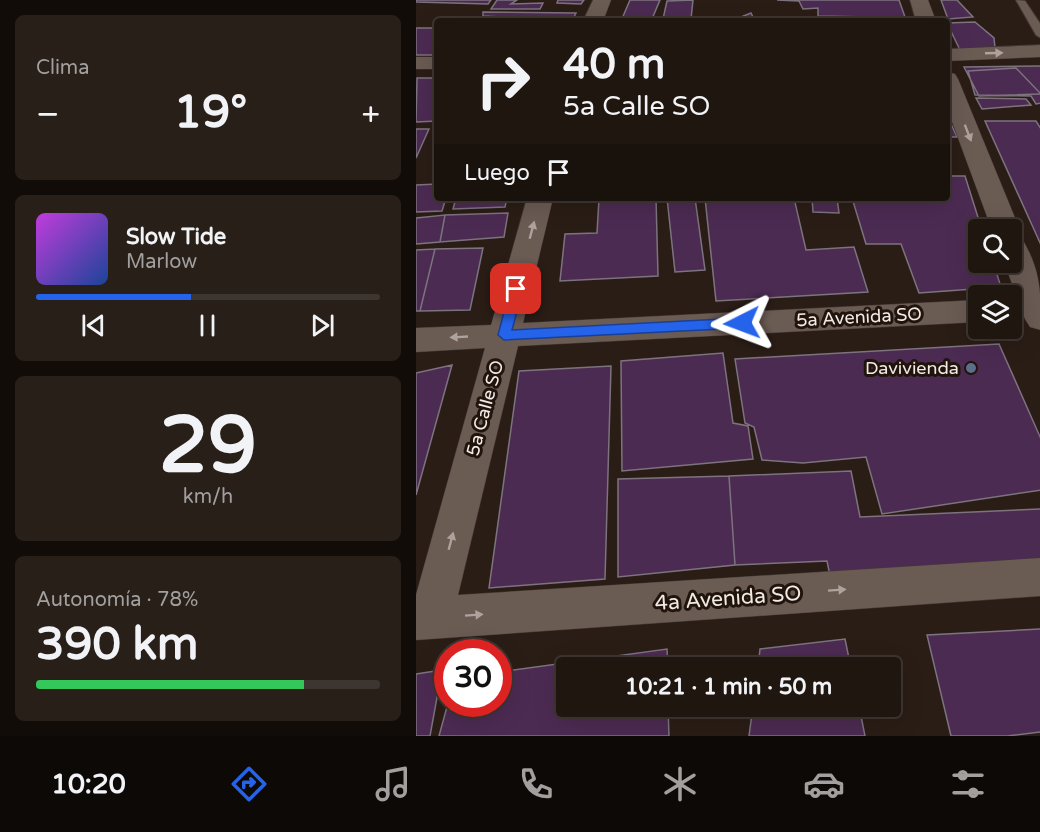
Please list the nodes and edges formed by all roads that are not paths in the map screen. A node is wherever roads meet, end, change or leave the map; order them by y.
1 (602, 0) edge
2 (919, 0) edge
3 (1020, 1) edge
4 (594, 18) edge
5 (925, 18) edge
6 (1040, 35) edge
7 (1040, 51) edge
8 (950, 55) edge
9 (416, 63) edge
10 (434, 63) edge
11 (950, 87) edge
12 (539, 201) edge
13 (1002, 219) edge
14 (1021, 273) edge
15 (1032, 311) edge
16 (968, 312) edge
17 (504, 335) junction
18 (416, 339) edge
19 (1040, 577) edge
20 (423, 618) edge

1 - 4 street
2 - 5 street
3 - 6 lane
8 -> 7 street
9 - 10 street
11 -> 13 street
17 -> 12 street, 5a Calle SO
14 - 15 street
16 - 17 street, 5a Avenida SO
17 -> 18 street, 5a Avenida SO
20 -> 17 street, 5a Calle SO
20 -> 19 street, 4a Avenida SO

